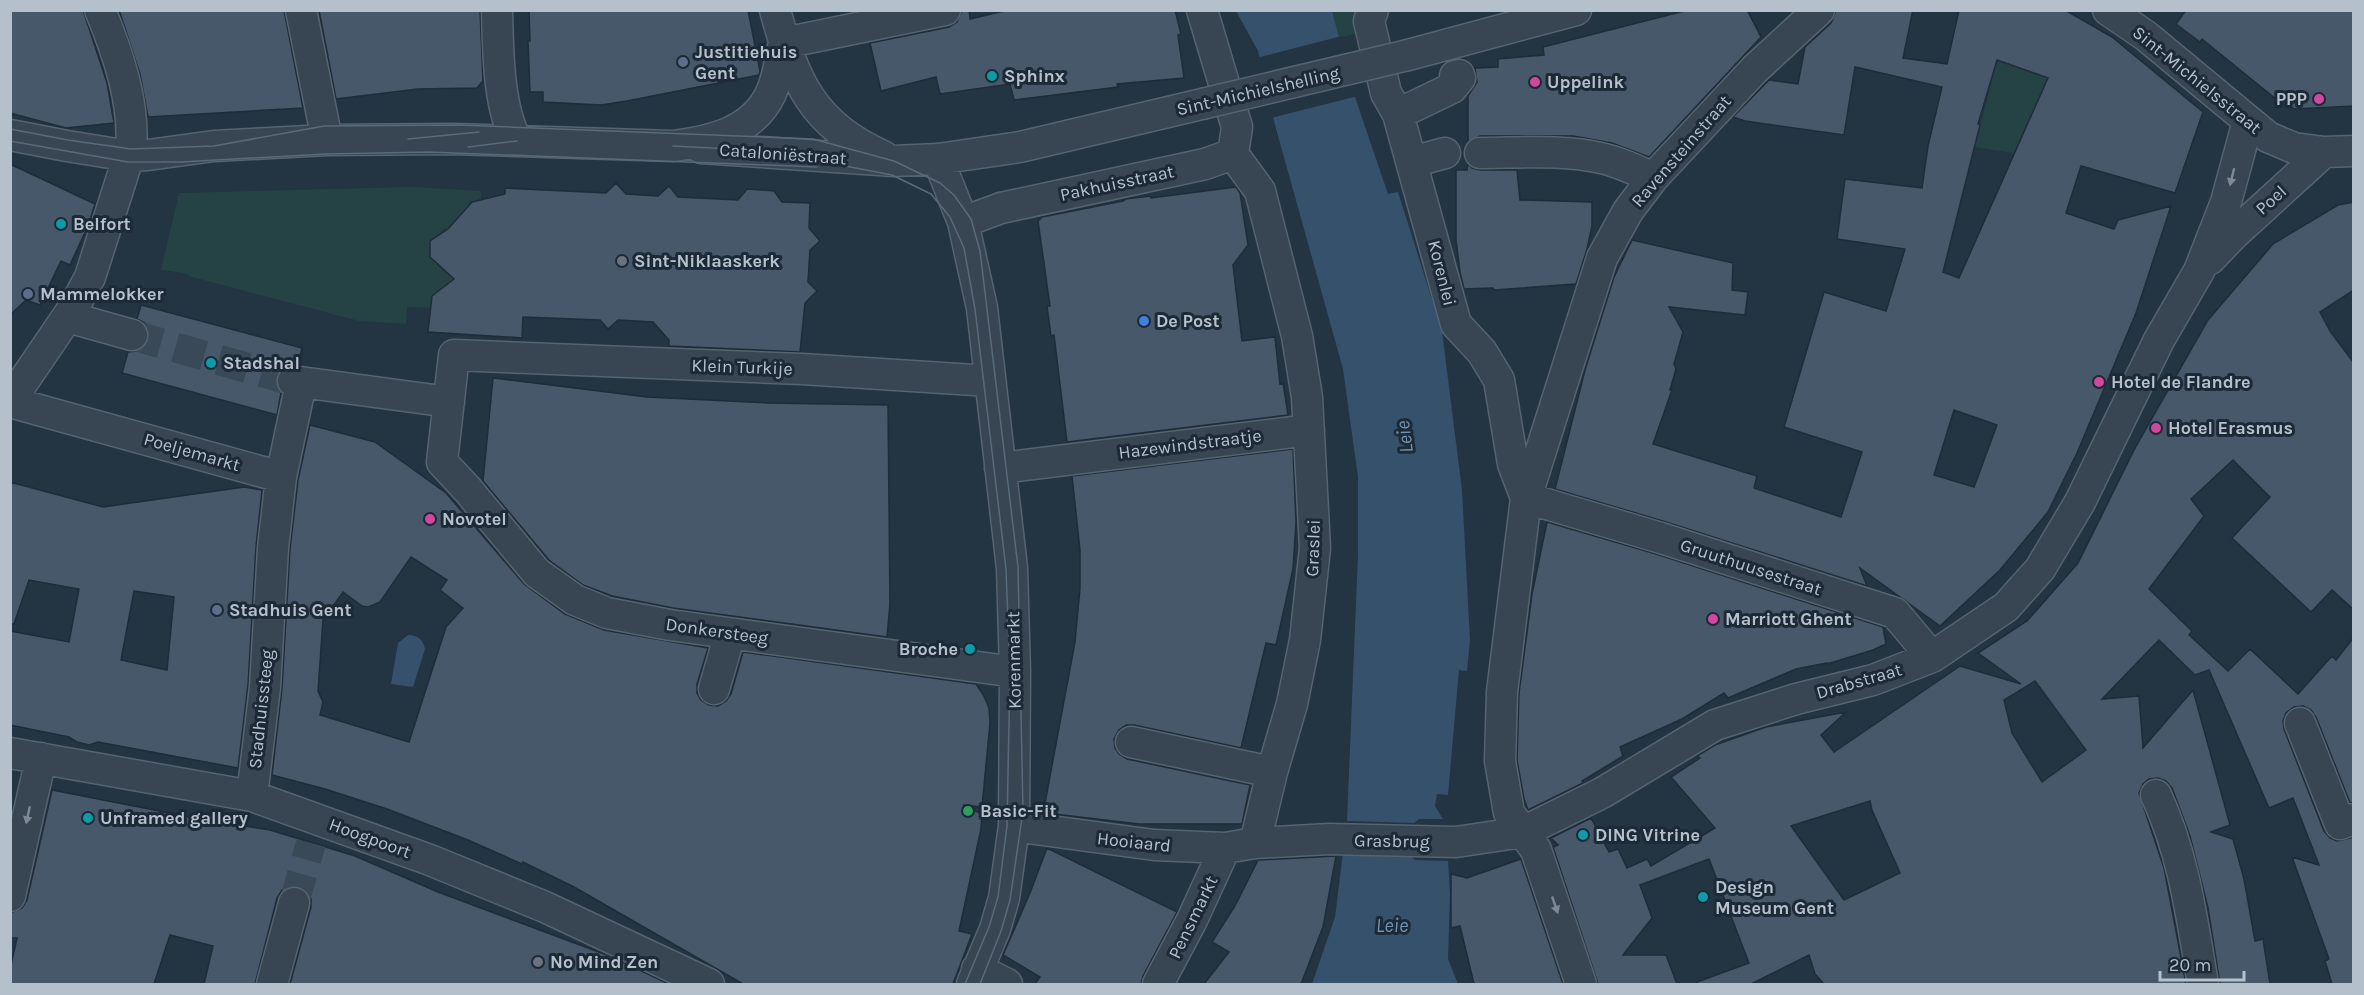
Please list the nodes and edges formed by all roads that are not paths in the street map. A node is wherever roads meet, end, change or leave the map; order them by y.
1 (100, 10) edge
2 (301, 10) edge
3 (775, 10) edge
4 (1202, 10) edge
5 (1373, 10) edge
6 (1576, 10) edge
7 (1819, 10) edge
8 (2108, 10) edge
9 (926, 13) edge
10 (497, 21) edge
11 (784, 43) junction
12 (1455, 76) dead end
13 (1392, 103) junction
14 (2248, 121) junction
15 (10, 135) edge
16 (327, 140) junction
17 (517, 141) junction
18 (673, 147) junction
19 (2354, 151) edge
20 (2324, 152) junction
21 (1445, 153) dead end
22 (1480, 153) dead end
23 (1233, 154) junction
24 (129, 156) junction
25 (938, 159) junction
26 (894, 161) junction
27 (1412, 162) junction
28 (1653, 178) junction
29 (963, 222) junction
30 (2199, 271) junction
31 (1590, 296) joint
32 (68, 317) junction
33 (132, 335) tunnel mouth
34 (990, 381) junction
35 (10, 401) edge
36 (449, 402) junction
37 (1309, 430) junction
38 (2112, 435) joint
39 (1000, 468) junction
40 (281, 477) junction
41 (1538, 502) junction
42 (730, 633) junction
43 (1932, 657) junction
44 (1015, 672) junction
45 (714, 688) dead end
46 (2300, 723) dead end
47 (1131, 742) dead end
48 (10, 753) edge
49 (40, 758) junction
50 (1272, 772) junction
51 (2156, 795) dead end
52 (252, 796) junction
53 (2354, 819) edge
54 (1012, 839) junction
55 (1530, 841) junction
56 (1255, 843) junction
57 (1225, 848) junction
58 (10, 896) edge
59 (294, 903) tunnel mouth
60 (977, 970) edge
61 (272, 984) edge
62 (709, 984) edge
63 (1007, 984) edge
64 (1158, 984) edge
65 (1581, 984) edge
66 (2203, 984) edge

1 - 24 street
2 - 16 street
3 - 11 street
4 - 23 street
5 - 13 street, Korenlei
6 - 25 street, Sint-Michielshelling, bridge
7 - 28 street, Ravensteinstraat
8 - 14 street, Sint-Michielsstraat
9 - 11 street
10 - 17 street
11 - 18 street
11 - 26 street
12 - 13 street
13 - 27 street, Korenlei
14 - 20 street, Sint-Michielsstraat
14 -> 30 street, Poel
15 - 24 street
16 - 17 street
16 - 24 street
17 - 18 street
18 - 26 street, Cataloniëstraat
19 - 20 street
20 - 30 street, Poel
21 - 27 street
22 - 28 street
23 - 29 street, Pakhuisstraat
23 - 37 street, Graslei
24 - 32 street
25 - 26 street
25 - 29 street, Korenmarkt
27 - 41 street, Korenlei
28 - 31 street, Ravensteinstraat
29 - 34 street, Korenmarkt
30 - 38 street, Poel
31 - 41 street, Korenlei
32 - 33 street
32 - 35 street
34 - 36 street, Klein Turkije
34 - 39 street, Korenmarkt
35 - 40 street, Poeljemarkt
36 - 40 street
36 - 42 street, Donkersteeg
37 - 39 street, Hazewindstraatje
37 - 50 street, Graslei
38 - 43 street, Drabstraat
39 - 44 street, Korenmarkt
40 - 52 street, Stadhuissteeg
41 - 43 street, Gruuthuusestraat
41 - 55 street, Korenlei
42 - 44 street, Donkersteeg
42 - 45 street
43 - 55 street, Drabstraat
44 - 54 street, Korenmarkt
46 - 53 street
47 - 50 street
48 - 49 street, Hoogpoort
49 - 52 street, Hoogpoort
49 -> 58 street
50 - 56 street, Graslei
51 - 66 street
52 - 62 street, Hoogpoort
54 - 57 street, Hooiaard
54 - 60 street, Korenmarkt
55 - 56 street, Grasbrug
55 -> 65 street, Korenlei
56 - 57 street, Hooiaard
57 - 64 street, Pensmarkt
59 - 61 street
60 - 63 street

